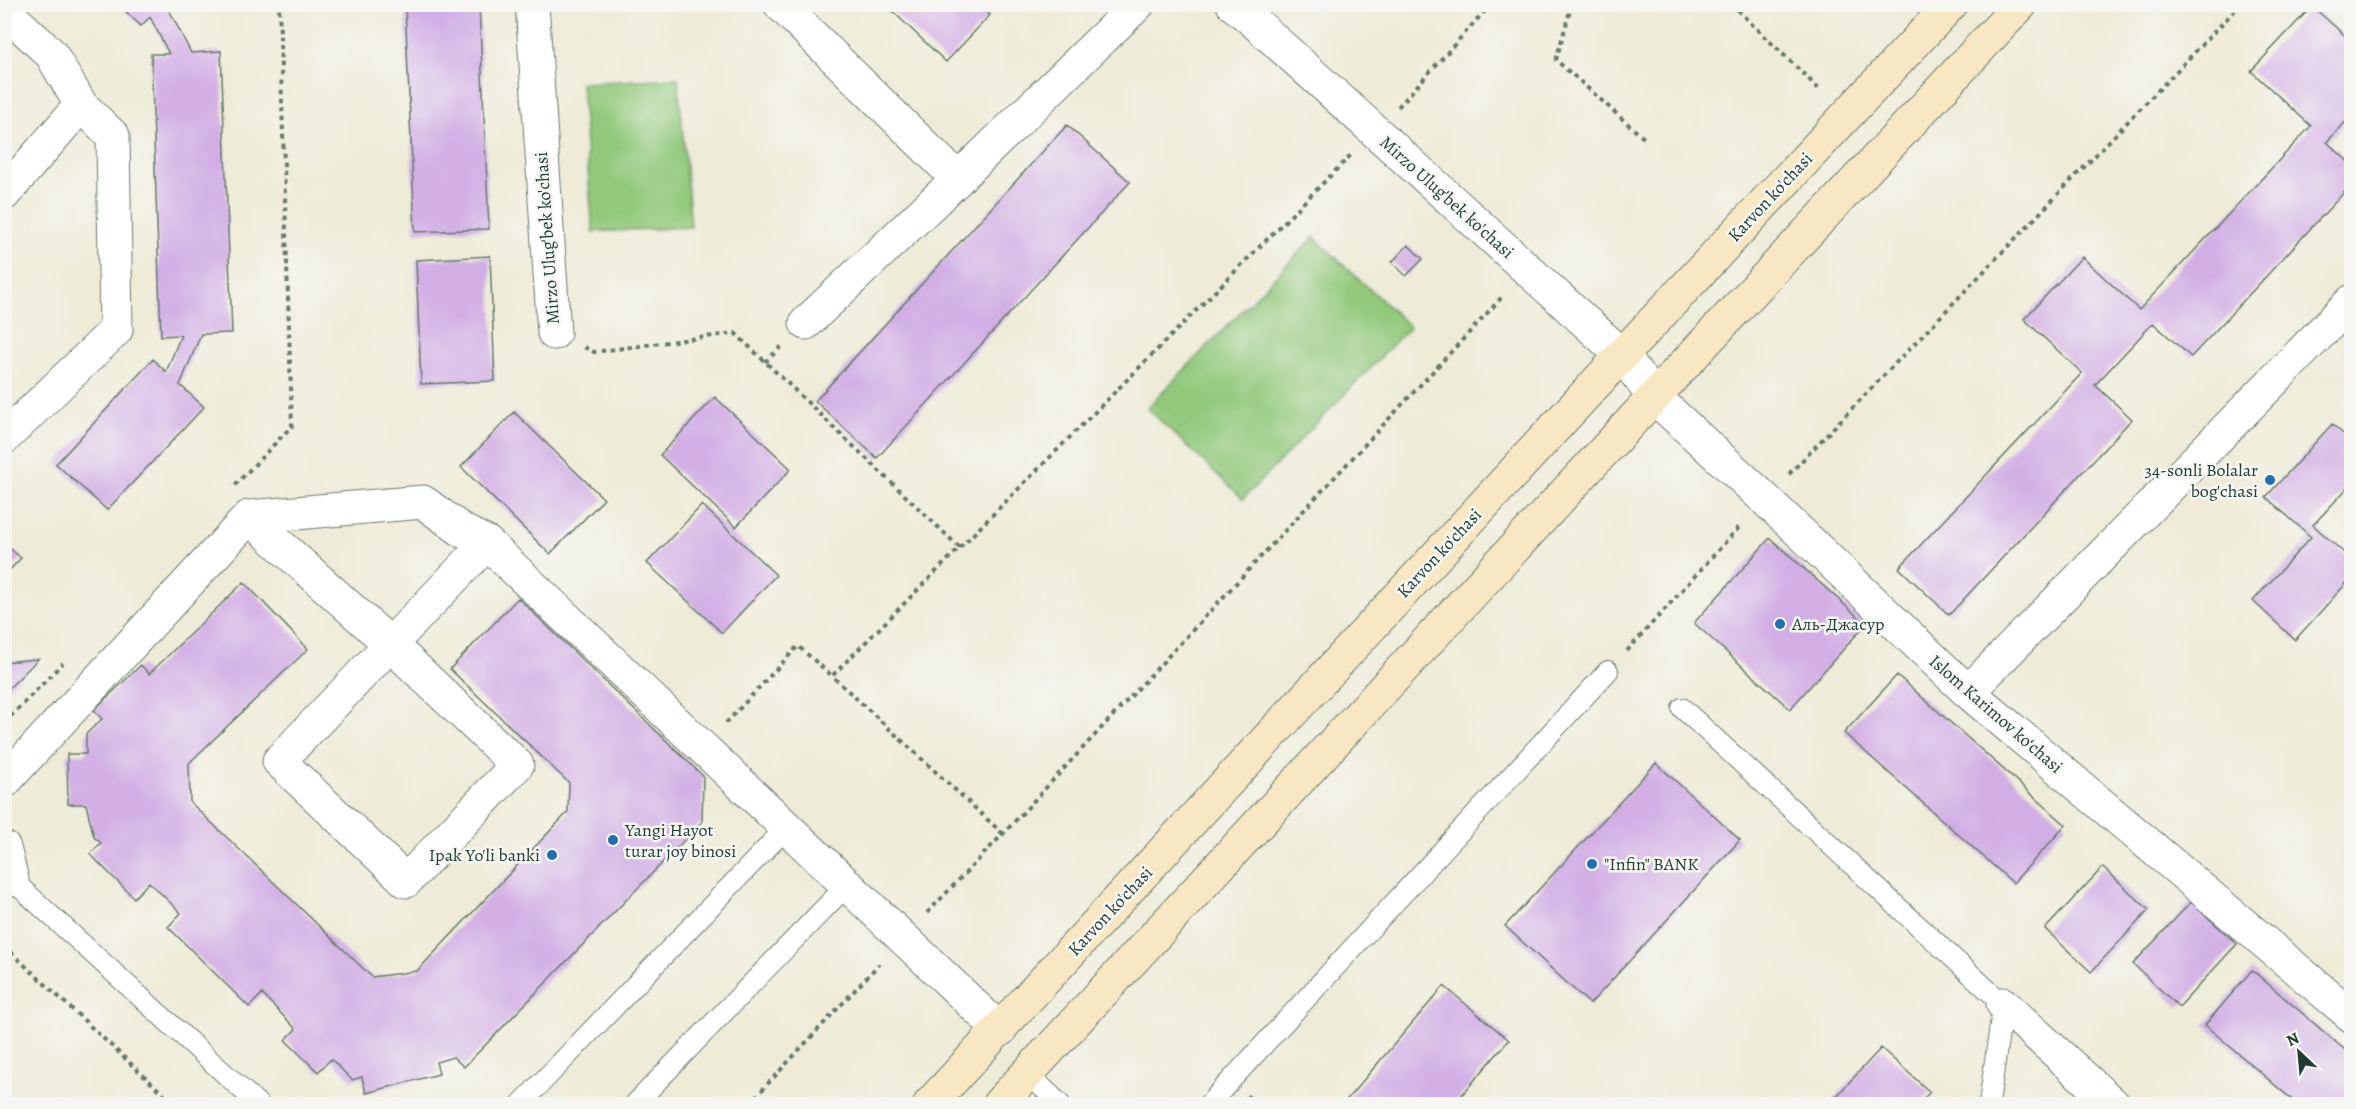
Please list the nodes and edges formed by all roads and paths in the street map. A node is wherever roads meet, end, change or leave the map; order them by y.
1 (279, 4) edge
2 (532, 4) edge
3 (780, 4) edge
4 (1138, 4) edge
5 (1233, 4) edge
6 (1491, 4) edge
7 (1572, 4) edge
8 (1731, 4) edge
9 (1951, 4) edge
10 (2021, 4) edge
11 (2241, 4) edge
12 (4, 10) edge
13 (81, 105) junction
14 (1847, 115) junction
15 (1375, 132) junction
16 (1646, 140) dead end
17 (958, 179) junction
18 (4, 194) edge
19 (1527, 270) junction
20 (2352, 301) edge
21 (806, 323) dead end
22 (554, 333) joint
23 (1622, 355) junction
24 (1654, 398) junction
25 (4, 438) edge
26 (234, 485) dead end
27 (1765, 499) junction
28 (249, 517) junction
29 (487, 543) junction
30 (960, 548) junction
31 (390, 644) junction
32 (70, 655) dead end
33 (1608, 671) joint
34 (832, 676) junction
35 (1968, 692) junction
36 (1682, 708) dead end
37 (4, 723) edge
38 (703, 748) junction
39 (4, 782) edge
40 (786, 828) junction
41 (1003, 834) junction
42 (4, 849) edge
43 (8, 884) edge
44 (847, 885) junction
45 (903, 938) junction
46 (4, 946) edge
47 (2003, 1004) junction
48 (2352, 1016) edge
49 (1000, 1030) junction
50 (1028, 1074) junction
51 (174, 1104) edge
52 (258, 1104) edge
53 (521, 1104) edge
54 (635, 1104) edge
55 (749, 1104) edge
56 (930, 1104) edge
57 (999, 1104) edge
58 (1060, 1104) edge
59 (1209, 1104) edge
60 (1989, 1104) edge
61 (2113, 1104) edge

1 - 26 path
2 - 22 street, Mirzo Ulug'bek ko'chasi
3 - 17 street
4 - 17 street
5 - 15 street, Mirzo Ulug'bek ko'chasi
6 - 15 path
7 - 16 path
8 - 14 path
9 - 14 main road, Karvon ko'chasi
10 - 24 main road
11 - 27 path
12 - 13 street
13 - 18 street
13 - 25 street
14 - 23 main road, Karvon ko'chasi
15 - 19 street, Mirzo Ulug'bek ko'chasi
15 - 30 path
17 - 21 street
19 - 23 street, Mirzo Ulug'bek ko'chasi
19 - 41 path
20 - 35 street
22 - 30 path, Mirzo Ulug'bek ko'chasi
23 - 24 street, Mirzo Ulug'bek ko'chasi
23 - 49 main road, Karvon ko'chasi
24 - 27 street, Islom Karimov ko‘chasi
24 - 50 main road
27 - 33 path
27 - 35 street, Islom Karimov ko‘chasi
28 - 29 street
28 - 31 street
28 - 39 street
29 - 31 street
29 - 38 street
30 - 34 path
31 - 31 street
32 - 37 path
33 - 59 lane
34 - 38 path
34 - 41 path
35 - 48 street, Islom Karimov ko‘chasi
36 - 47 lane
38 - 40 street
40 - 44 street
40 - 53 lane
41 - 45 path
42 - 43 street
43 - 52 lane
44 - 45 street
44 - 54 lane
45 - 49 street
45 - 55 path
46 - 51 path
47 - 60 lane
47 - 61 street
49 - 56 main road, Karvon ko'chasi
50 - 57 main road
50 - 58 lane

